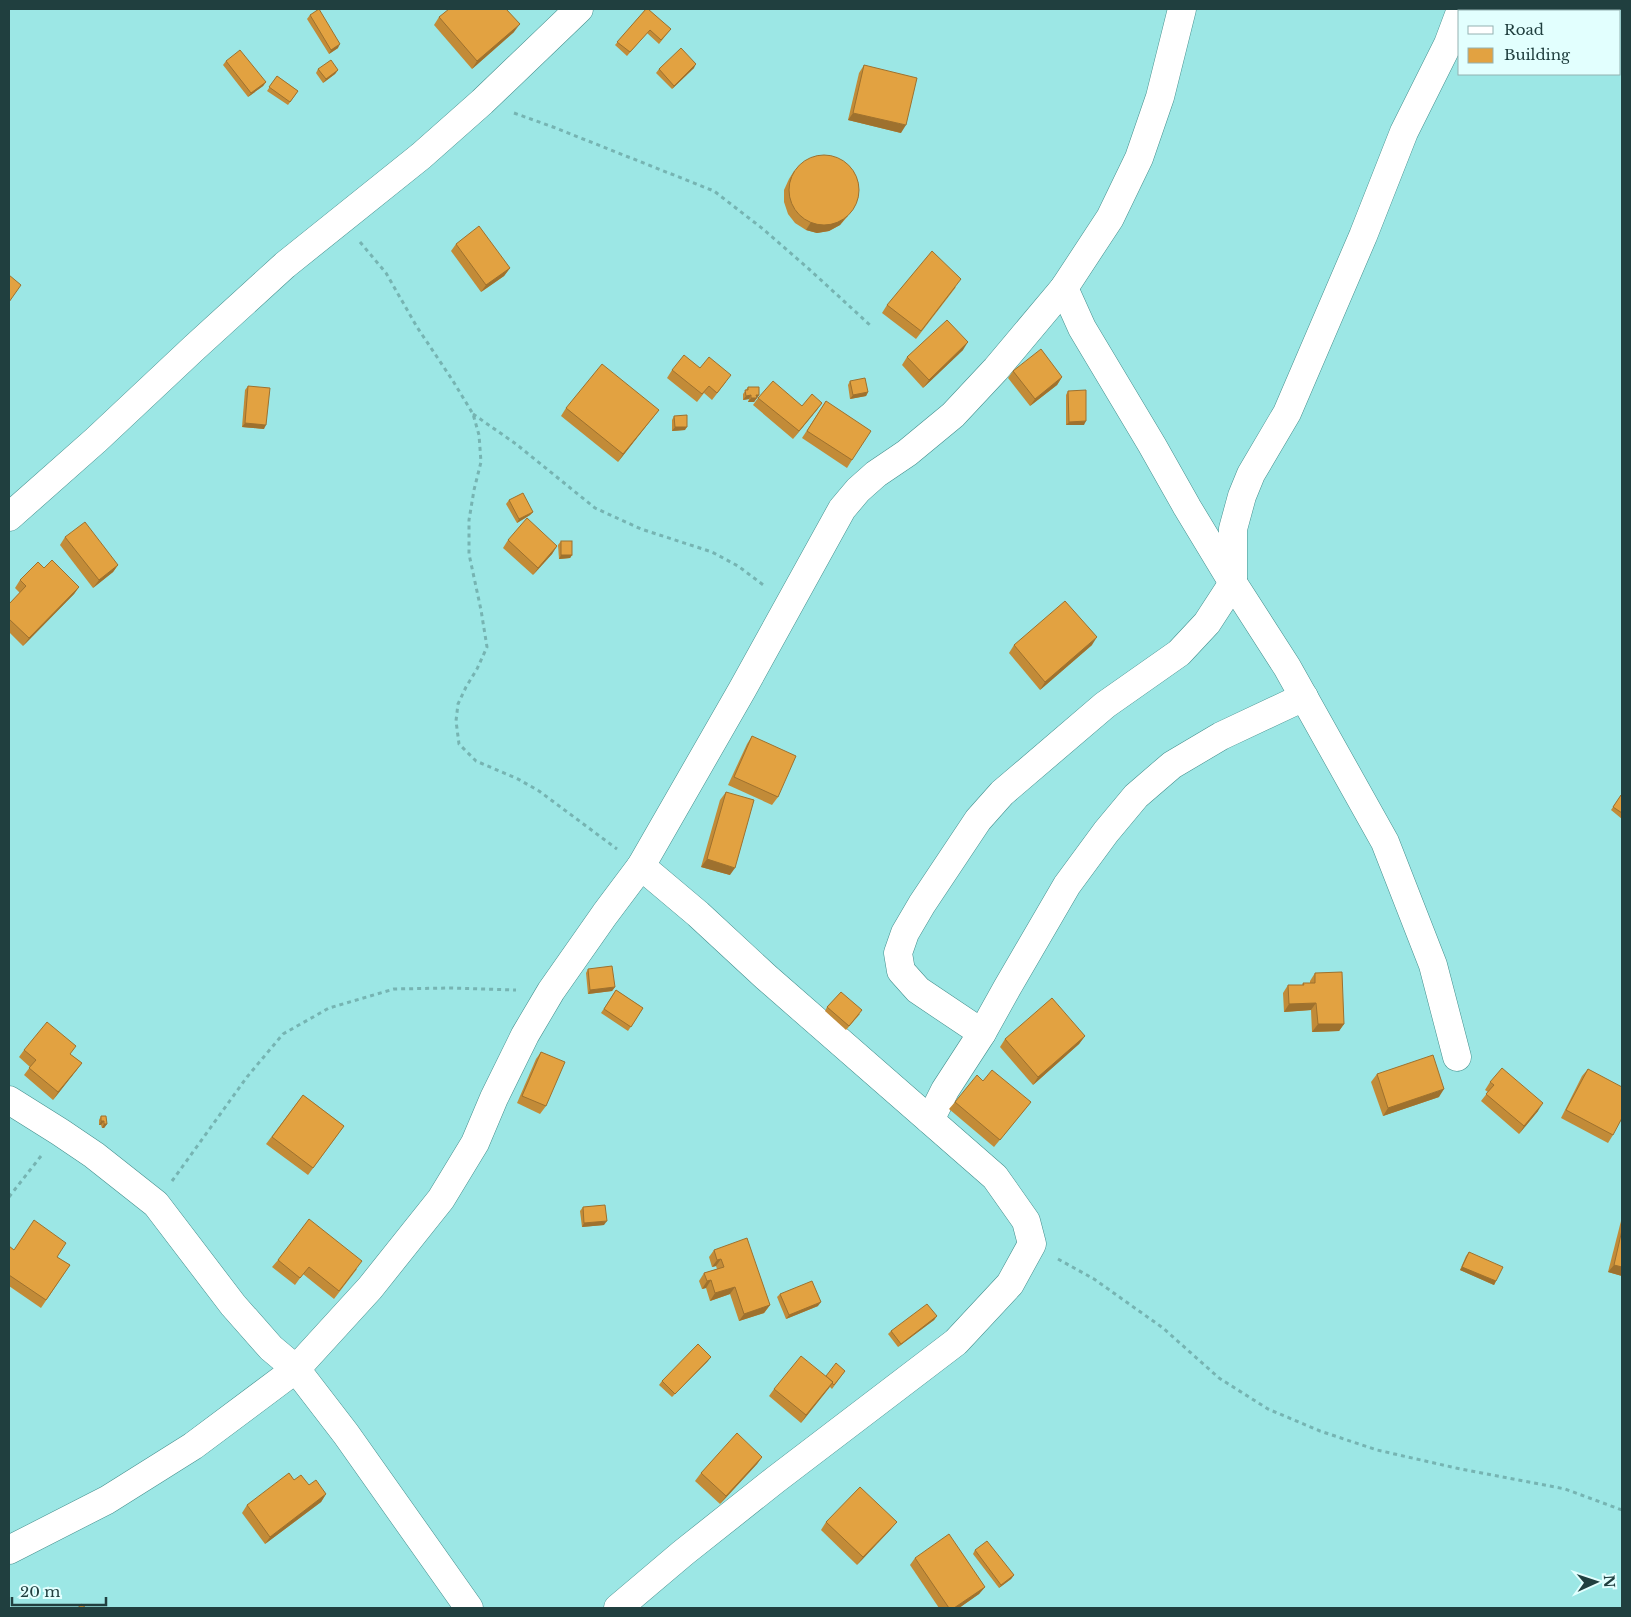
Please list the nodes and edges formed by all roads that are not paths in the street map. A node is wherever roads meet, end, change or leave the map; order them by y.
1 (579, 9) edge
2 (1182, 9) edge
3 (1458, 16) edge
4 (1064, 288) junction
5 (9, 517) edge
6 (1233, 584) junction
7 (1304, 697) junction
8 (641, 866) junction
9 (982, 1033) junction
10 (1457, 1057) dead end
11 (9, 1100) edge
12 (930, 1120) junction
13 (296, 1369) junction
14 (9, 1550) edge
15 (624, 1606) edge
16 (469, 1608) edge

1 - 5 street
2 - 4 street
3 - 6 street
4 - 6 street
4 - 8 street
6 - 7 street
6 - 9 street
7 - 9 street
7 - 10 street
8 - 12 street
8 - 13 street
9 - 12 street
11 - 13 street
12 - 15 street
13 - 14 street
13 - 16 street

